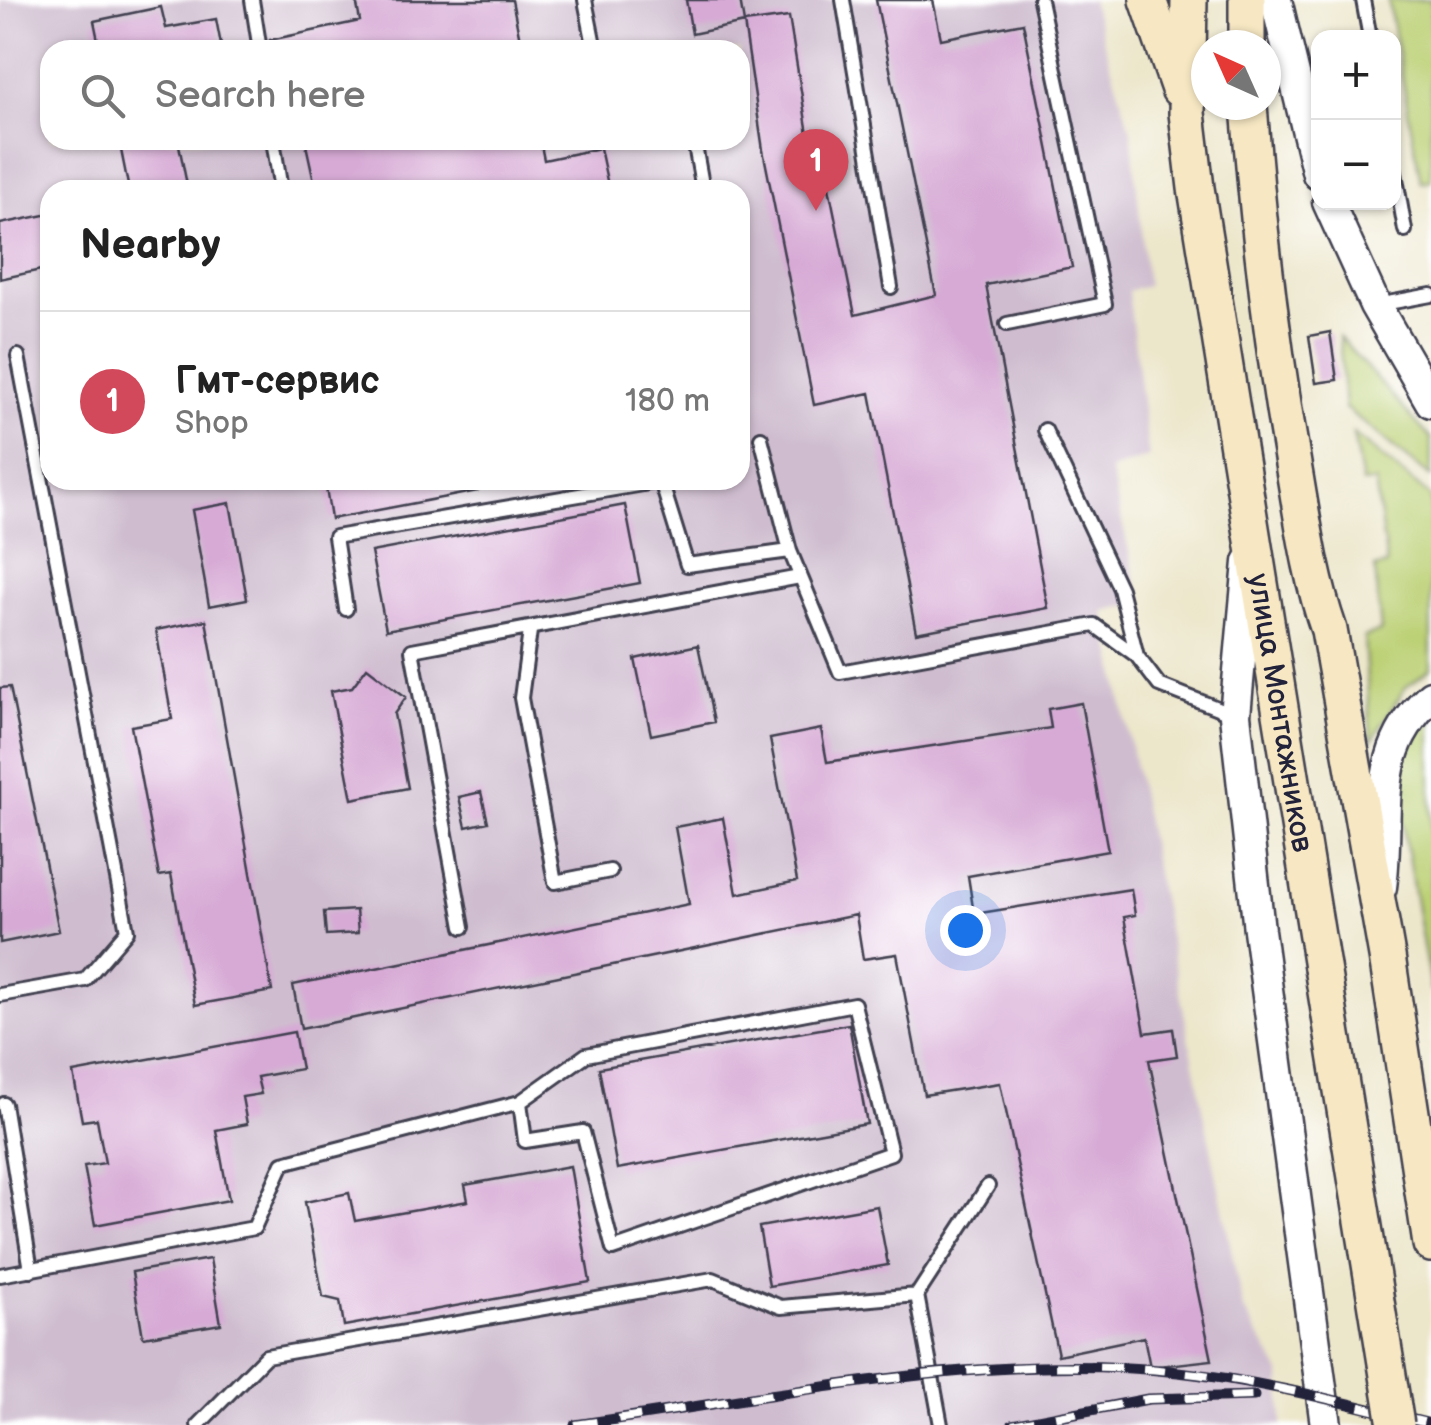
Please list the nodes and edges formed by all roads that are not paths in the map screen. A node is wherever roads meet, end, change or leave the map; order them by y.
1 (252, 0) edge
2 (585, 0) edge
3 (843, 0) edge
4 (1040, 0) edge
5 (1148, 0) edge
6 (1189, 0) edge
7 (1247, 0) edge
8 (1276, 0) edge
9 (1363, 0) edge
10 (1247, 30) edge
11 (1369, 30) edge
12 (258, 40) edge
13 (593, 40) edge
14 (1188, 114) junction
15 (1250, 120) edge
16 (1311, 145) edge
17 (274, 150) edge
18 (696, 150) edge
19 (279, 180) edge
20 (701, 180) edge
21 (1401, 207) edge
22 (1332, 210) edge
23 (1405, 230) dead end
24 (890, 287) dead end
25 (1431, 295) edge
26 (1374, 306) junction
27 (1007, 324) dead end
28 (18, 356) dead end
29 (1431, 402) edge
30 (1045, 430) dead end
31 (762, 438) dead end
32 (40, 472) edge
33 (43, 490) edge
34 (609, 490) edge
35 (664, 490) edge
36 (1252, 520) junction
37 (790, 552) junction
38 (800, 576) junction
39 (346, 609) dead end
40 (530, 631) junction
41 (1137, 656) junction
42 (1431, 696) edge
43 (1235, 715) junction
44 (610, 870) dead end
45 (1379, 910) junction
46 (463, 927) dead end
47 (0, 994) edge
48 (520, 1102) junction
49 (4, 1104) dead end
50 (988, 1186) dead end
51 (1431, 1244) edge
52 (31, 1270) junction
53 (0, 1275) edge
54 (917, 1295) junction
55 (198, 1425) edge
56 (941, 1425) edge
57 (1326, 1425) edge
58 (1396, 1425) edge

1 - 12 lane
2 - 13 lane
3 - 24 lane
4 - 27 lane
5 - 14 main road
6 - 14 main road, улица Монтажников
7 - 10 main road
8 - 16 street
9 - 11 lane
14 - 36 main road, улица Монтажников
15 - 45 main road, улица Монтажников
17 - 19 lane
18 - 20 lane
21 - 23 lane
22 - 26 street
25 - 26 lane
26 - 29 street
28 - 32 lane
30 - 41 lane
31 - 37 lane
33 - 47 lane
34 - 39 lane
35 - 37 lane
36 - 43 street
36 - 58 main road, улица Монтажников, bridge
37 - 38 lane
38 - 40 lane
38 - 41 lane
40 - 44 lane
40 - 46 lane
41 - 43 lane
42 - 45 street
43 - 57 street
45 - 51 main road, улица Монтажников
48 - 48 lane
48 - 52 lane
49 - 52 lane
50 - 54 lane
52 - 53 lane
54 - 55 lane
54 - 56 lane

